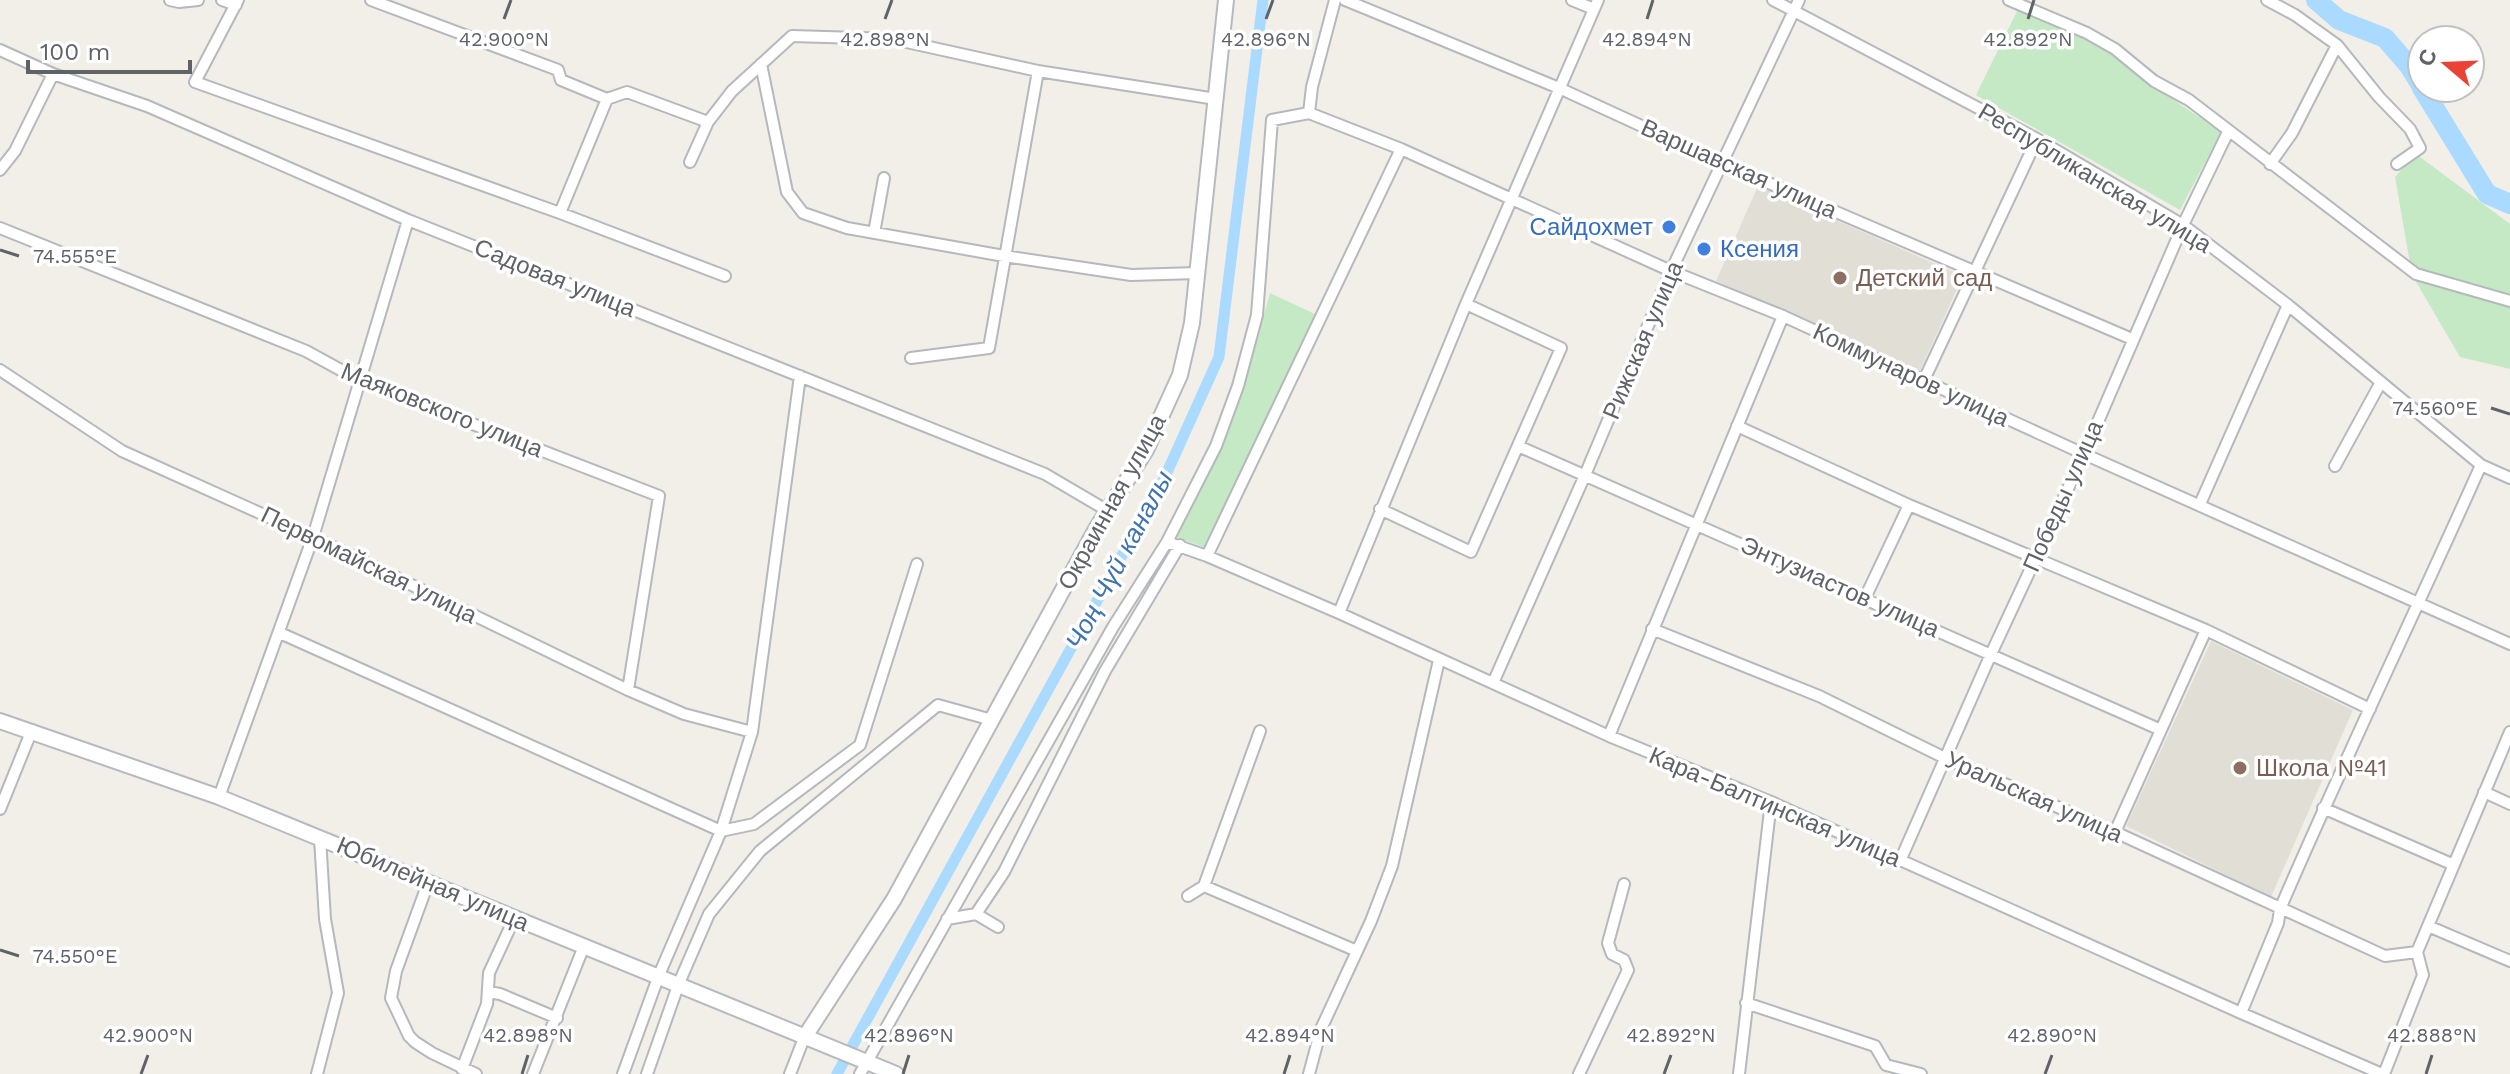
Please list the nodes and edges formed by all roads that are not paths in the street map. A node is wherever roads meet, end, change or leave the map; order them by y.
1 (170, 0) edge
2 (198, 0) edge
3 (222, 0) edge
4 (371, 0) edge
5 (1226, 0) edge
6 (1335, 0) edge
7 (1345, 0) edge
8 (1572, 0) edge
9 (1773, 0) edge
10 (2009, 0) edge
11 (2267, 0) edge
12 (237, 2) edge
13 (1596, 4) edge
14 (1797, 5) edge
15 (2337, 45) junction
16 (0, 50) edge
17 (761, 64) junction
18 (1038, 71) junction
19 (53, 74) junction
20 (1559, 88) junction
21 (607, 99) junction
22 (1216, 99) junction
23 (1309, 113) junction
24 (708, 122) junction
25 (2228, 132) junction
26 (2037, 139) junction
27 (1401, 149) junction
28 (690, 162) dead end
29 (1722, 163) junction
30 (2270, 164) junction
31 (2397, 164) dead end
32 (0, 170) edge
33 (884, 178) dead end
34 (1511, 198) junction
35 (560, 213) junction
36 (408, 220) junction
37 (2183, 225) junction
38 (0, 228) edge
39 (874, 233) junction
40 (1004, 256) junction
41 (1671, 271) junction
42 (1974, 272) junction
43 (1197, 273) junction
44 (725, 276) dead end
45 (2505, 300) edge
46 (1466, 304) junction
47 (2288, 305) junction
48 (1783, 316) junction
49 (2132, 339) junction
50 (911, 358) dead end
51 (0, 370) edge
52 (800, 376) junction
53 (359, 380) junction
54 (1924, 380) junction
55 (2381, 382) junction
56 (1737, 426) junction
57 (1518, 446) junction
58 (2084, 454) junction
59 (2481, 465) junction
60 (2335, 466) dead end
61 (1585, 475) junction
62 (2510, 478) edge
63 (2200, 504) junction
64 (1909, 505) junction
65 (1380, 509) junction
66 (1108, 511) junction
67 (1696, 523) junction
68 (313, 537) junction
69 (1167, 542) junction
70 (1180, 545) junction
71 (1207, 556) junction
72 (2036, 559) junction
73 (917, 564) dead end
74 (1865, 598) junction
75 (2419, 604) junction
76 (1339, 613) junction
77 (1652, 629) junction
78 (2206, 630) junction
79 (280, 633) junction
80 (2510, 644) edge
81 (1991, 654) junction
82 (1439, 660) junction
83 (1493, 683) junction
84 (628, 690) junction
85 (2370, 709) junction
86 (992, 720) junction
87 (0, 721) edge
88 (32, 730) junction
89 (2161, 730) junction
90 (1260, 731) dead end
91 (752, 732) junction
92 (2510, 732) edge
93 (1609, 736) junction
94 (1945, 758) junction
95 (2484, 792) junction
96 (219, 797) junction
97 (1771, 802) junction
98 (2510, 804) edge
99 (2323, 808) junction
100 (0, 809) edge
101 (721, 831) junction
102 (2115, 832) junction
103 (320, 838) junction
104 (1900, 861) junction
105 (2454, 865) junction
106 (428, 883) junction
107 (1624, 884) dead end
108 (1204, 886) junction
109 (1188, 896) dead end
110 (2280, 909) junction
111 (976, 914) junction
112 (514, 919) junction
113 (947, 919) junction
114 (2428, 926) junction
115 (998, 927) dead end
116 (584, 946) junction
117 (1357, 951) junction
118 (2417, 952) junction
119 (2510, 961) edge
120 (659, 975) junction
121 (679, 983) junction
122 (488, 992) junction
123 (1746, 1003) junction
124 (2241, 1013) junction
125 (557, 1018) junction
126 (807, 1039) junction
127 (863, 1066) edge
128 (462, 1069) junction
129 (317, 1074) edge
130 (476, 1074) edge
131 (533, 1074) edge
132 (623, 1074) edge
133 (647, 1074) edge
134 (790, 1074) edge
135 (896, 1074) edge
136 (1309, 1074) edge
137 (1579, 1074) edge
138 (1739, 1074) edge
139 (1921, 1074) edge
140 (2383, 1074) edge

1 - 2 street
3 - 12 street
4 - 21 street
5 - 22 street, Окраинная улица
6 - 23 street
7 - 20 street, Варшавская улица
8 - 13 street
9 - 14 street, Республиканская улица
10 - 25 street
11 - 15 street
12 - 35 street
13 - 20 street
14 - 26 street, Республиканская улица
14 - 29 street, Рижская улица
15 - 30 street
15 - 31 street
16 - 19 street, Садовая улица
17 - 18 street
17 - 24 street
17 - 39 street
18 - 22 street
18 - 40 street
19 - 32 street
19 - 36 street, Садовая улица
20 - 29 street, Варшавская улица
20 - 34 street
21 - 24 street
21 - 35 street
22 - 43 street, Окраинная улица
23 - 27 street, Коммунаров улица
23 - 69 street
24 - 28 street
25 - 30 street
25 - 37 street, Победы улица
26 - 37 street, Республиканская улица
26 - 42 street
27 - 34 street, Коммунаров улица
27 - 71 street
29 - 41 street, Рижская улица
29 - 42 street, Варшавская улица
30 - 45 street
33 - 39 street
34 - 41 street, Коммунаров улица
34 - 46 street
35 - 44 street
36 - 52 street, Садовая улица
36 - 53 street
37 - 47 street, Республиканская улица
37 - 49 street, Победы улица
38 - 53 street, Маяковского улица
39 - 40 street
40 - 43 street
40 - 50 street
41 - 48 street, Коммунаров улица
41 - 61 street, Рижская улица
42 - 49 street, Варшавская улица
42 - 54 street
43 - 66 street, Окраинная улица
46 - 57 street
46 - 65 street
47 - 55 street, Республиканская улица
47 - 63 street
48 - 54 street, Коммунаров улица
48 - 56 street
49 - 58 street, Победы улица
51 - 68 street, Первомайская улица
52 - 66 street, Садовая улица
52 - 91 street
53 - 68 street
53 - 84 street, Маяковского улица
54 - 58 street, Коммунаров улица
55 - 59 street, Республиканская улица
55 - 60 street
56 - 64 street
56 - 67 street
57 - 61 street, Энтузиастов улица
57 - 65 street
58 - 63 street, Коммунаров улица
58 - 72 street, Победы улица
59 - 62 street, Республиканская улица
59 - 75 street
61 - 67 street, Энтузиастов улица
61 - 83 street, Рижская улица
63 - 75 street, Коммунаров улица
64 - 72 street
64 - 74 street
65 - 76 street
66 - 86 street, Окраинная улица
67 - 74 street, Энтузиастов улица
67 - 77 street
68 - 79 street
68 - 84 street, Первомайская улица
69 - 70 street, Кара-Балтинская улица
69 - 113 street
70 - 71 street, Кара-Балтинская улица
70 - 111 street
71 - 76 street, Кара-Балтинская улица
72 - 78 street
72 - 81 street, Победы улица
73 - 101 street
74 - 81 street, Энтузиастов улица
75 - 80 street, Коммунаров улица
75 - 85 street
76 - 82 street, Кара-Балтинская улица
77 - 93 street
77 - 94 street, Уральская улица
78 - 85 street
78 - 89 street
79 - 96 street
79 - 101 street
81 - 89 street, Энтузиастов улица
81 - 94 street, Победы улица
82 - 83 street, Кара-Балтинская улица
82 - 117 street
83 - 93 street, Кара-Балтинская улица
84 - 91 street, Первомайская улица
85 - 99 street
86 - 121 street
86 - 126 street, Окраинная улица
87 - 88 street, Юбилейная улица
88 - 96 street, Юбилейная улица
88 - 100 street
89 - 102 street
90 - 108 street
91 - 101 street
92 - 95 street
93 - 97 street, Кара-Балтинская улица
94 - 102 street, Уральская улица
94 - 104 street, Победы улица
95 - 98 street
95 - 105 street
96 - 103 street, Юбилейная улица
97 - 104 street, Кара-Балтинская улица
97 - 123 street
99 - 105 street
99 - 110 street
101 - 120 street
102 - 110 street, Уральская улица
103 - 106 street, Юбилейная улица
103 - 129 street
104 - 124 street, Кара-Балтинская улица
105 - 114 street
106 - 112 street, Юбилейная улица
106 - 128 street
107 - 137 street
108 - 109 street
108 - 117 street
110 - 118 street, Уральская улица
110 - 124 street
111 - 113 street
111 - 115 street
112 - 116 street, Юбилейная улица
112 - 122 street
113 - 127 street
114 - 118 street
114 - 119 street
116 - 120 street, Юбилейная улица
116 - 125 street
117 - 136 street
118 - 140 street
120 - 121 street, Юбилейная улица
120 - 132 street
121 - 126 street, Юбилейная улица
121 - 133 street
122 - 125 street
122 - 128 street
123 - 138 street
123 - 139 street
124 - 140 street, Кара-Балтинская улица
125 - 131 street
126 - 127 street, Юбилейная улица
126 - 134 street
127 - 135 street, Юбилейная улица
128 - 130 street

